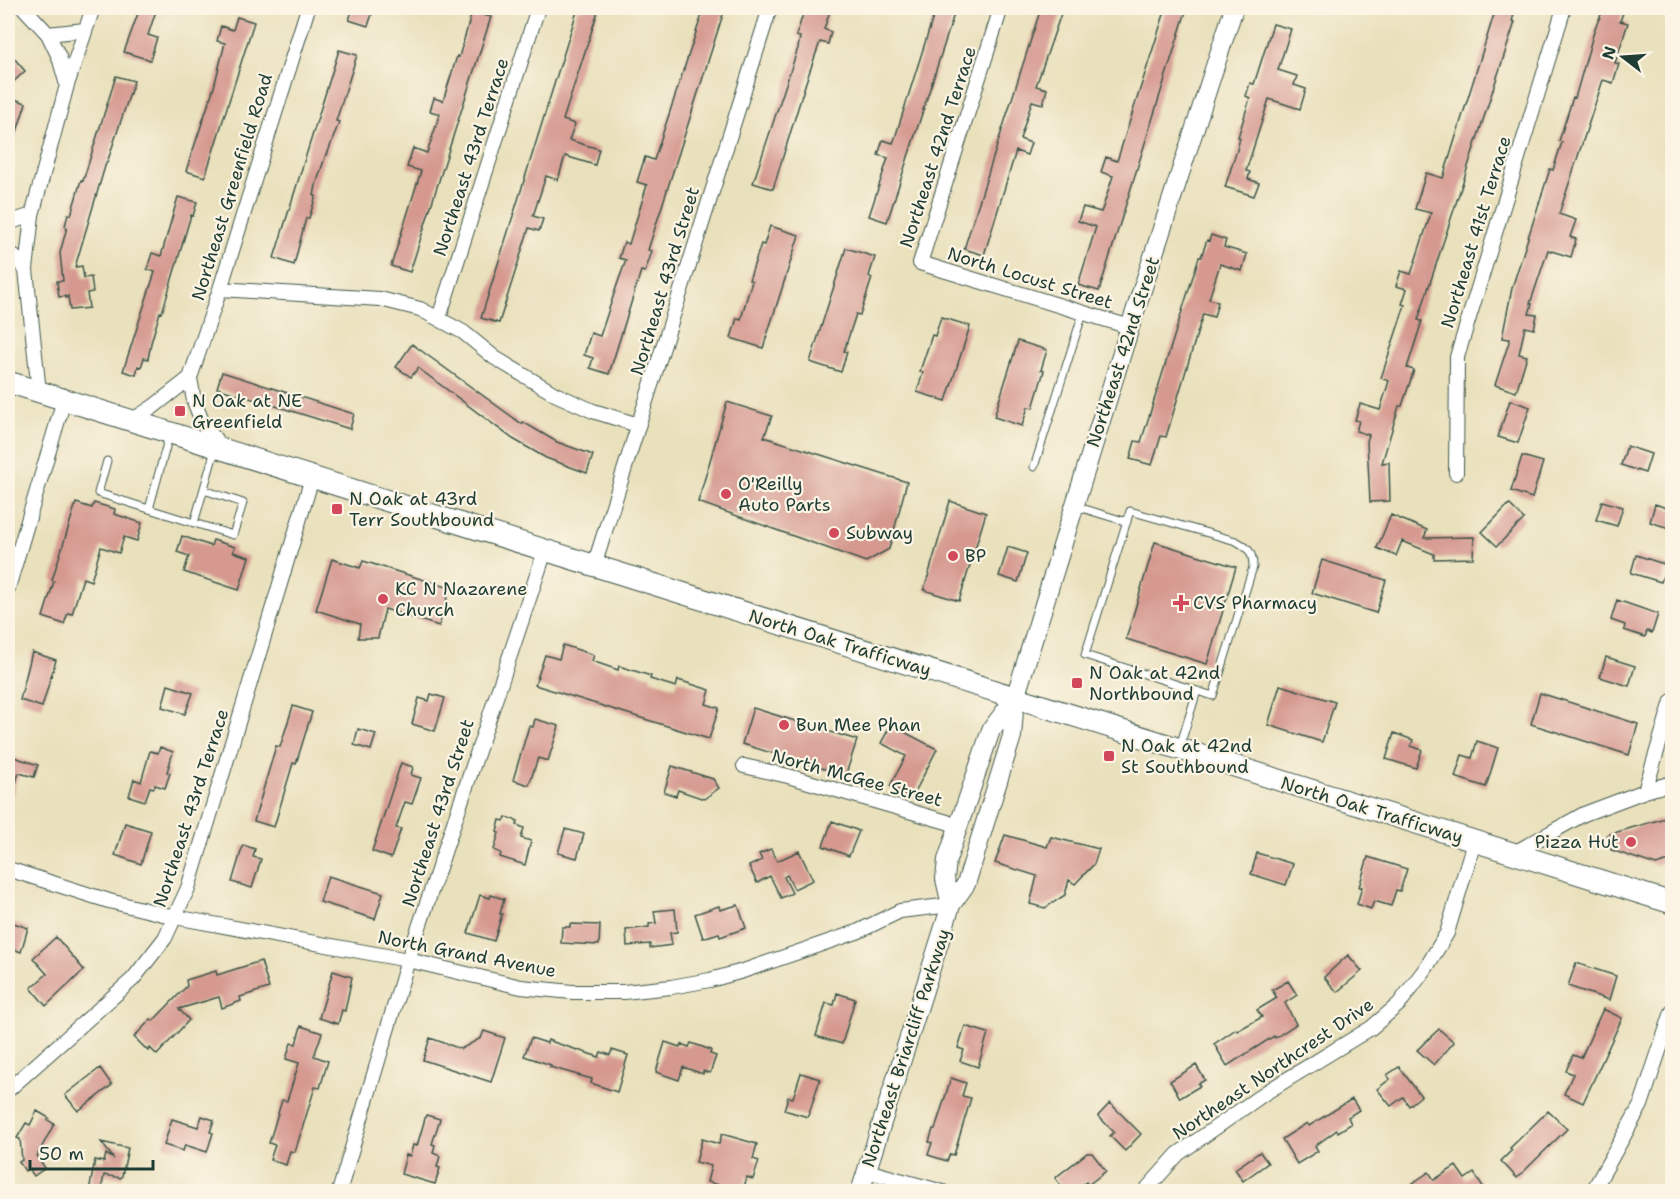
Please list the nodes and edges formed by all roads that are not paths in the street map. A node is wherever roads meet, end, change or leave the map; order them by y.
1 (24, 8) edge
2 (93, 8) edge
3 (308, 8) edge
4 (538, 8) edge
5 (770, 8) edge
6 (1001, 8) edge
7 (1234, 8) edge
8 (1564, 8) edge
9 (85, 30) junction
10 (48, 34) junction
11 (67, 85) junction
12 (32, 215) junction
13 (8, 223) edge
14 (8, 250) edge
15 (920, 263) joint
16 (26, 270) junction
17 (220, 289) junction
18 (1083, 313) junction
19 (439, 318) junction
20 (1130, 327) junction
21 (190, 378) junction
22 (8, 382) edge
23 (39, 392) junction
24 (64, 400) junction
25 (131, 421) junction
26 (638, 425) junction
27 (170, 433) junction
28 (220, 449) junction
29 (107, 461) dead end
30 (1034, 467) dead end
31 (1456, 473) dead end
32 (312, 478) junction
33 (204, 490) junction
34 (1074, 506) junction
35 (149, 509) junction
36 (1127, 522) junction
37 (194, 523) junction
38 (545, 551) junction
39 (594, 566) junction
40 (8, 588) edge
41 (1197, 691) junction
42 (1015, 698) junction
43 (1672, 701) edge
44 (1179, 749) junction
45 (744, 766) dead end
46 (1672, 783) edge
47 (1645, 791) junction
48 (958, 827) junction
49 (1474, 842) junction
50 (1514, 853) junction
51 (8, 869) edge
52 (1672, 903) edge
53 (951, 904) junction
54 (175, 917) junction
55 (408, 960) junction
56 (1672, 1012) edge
57 (1669, 1034) edge
58 (8, 1090) edge
59 (867, 1171) junction
60 (1593, 1190) edge
61 (339, 1191) edge
62 (860, 1191) edge
63 (943, 1191) edge
64 (1144, 1191) edge

1 - 10 street
2 - 9 street
3 - 17 street, Northeast Greenfield Road
4 - 19 street, Northeast 43rd Terrace
5 - 26 street, Northeast 43rd Street
6 - 15 street, Northeast 42nd Terrace
7 - 20 main road, Northeast 42nd Street
8 - 31 street, Northeast 41st Terrace
9 - 10 street
9 - 11 street
10 - 11 street
11 - 12 street
12 - 13 street
12 - 16 street
14 - 16 street
15 - 18 street, North Locust Street
16 - 23 street
17 - 19 street
17 - 21 street, Northeast Greenfield Road
18 - 20 street, North Locust Street
18 - 30 lane
19 - 26 street
20 - 34 main road, Northeast 42nd Street
21 - 25 street
21 - 28 street
22 - 23 main road, North Oak Trafficway
23 - 24 main road, North Oak Trafficway
24 - 25 main road, North Oak Trafficway
24 - 40 street
25 - 27 main road, North Oak Trafficway
26 - 39 street, Northeast 43rd Street
27 - 28 main road, North Oak Trafficway
27 - 35 lane
28 - 32 main road, North Oak Trafficway
28 - 33 lane
29 - 35 lane
32 - 38 main road, North Oak Trafficway
32 - 54 street, Northeast 43rd Terrace
33 - 37 lane
33 - 37 lane
34 - 36 lane
34 - 42 main road, Northeast 42nd Street
35 - 37 lane
36 - 41 lane
36 - 41 lane
38 - 39 main road, North Oak Trafficway
38 - 55 street, Northeast 43rd Street
39 - 42 main road, North Oak Trafficway
41 - 44 lane
42 - 44 main road, North Oak Trafficway
42 - 48 main road, Northeast Briarcliff Parkway
42 - 53 main road, Northeast Briarcliff Parkway
43 - 47 street
44 - 49 main road, North Oak Trafficway
45 - 48 street, North McGee Street
46 - 47 street
47 - 50 street
48 - 53 main road, Northeast Briarcliff Parkway
49 - 50 main road, North Oak Trafficway
49 - 64 street, Northeast Northcrest Drive
50 - 52 main road, North Oak Trafficway
51 - 54 street, North Grand Avenue
53 - 55 street, North Grand Avenue
53 - 59 main road, Northeast Briarcliff Parkway
54 - 55 street, North Grand Avenue
54 - 58 street, Northeast 43rd Terrace
55 - 61 street, Northeast 43rd Street
56 - 57 street
57 - 60 street
59 - 62 main road, Northeast Briarcliff Parkway
59 - 63 street

